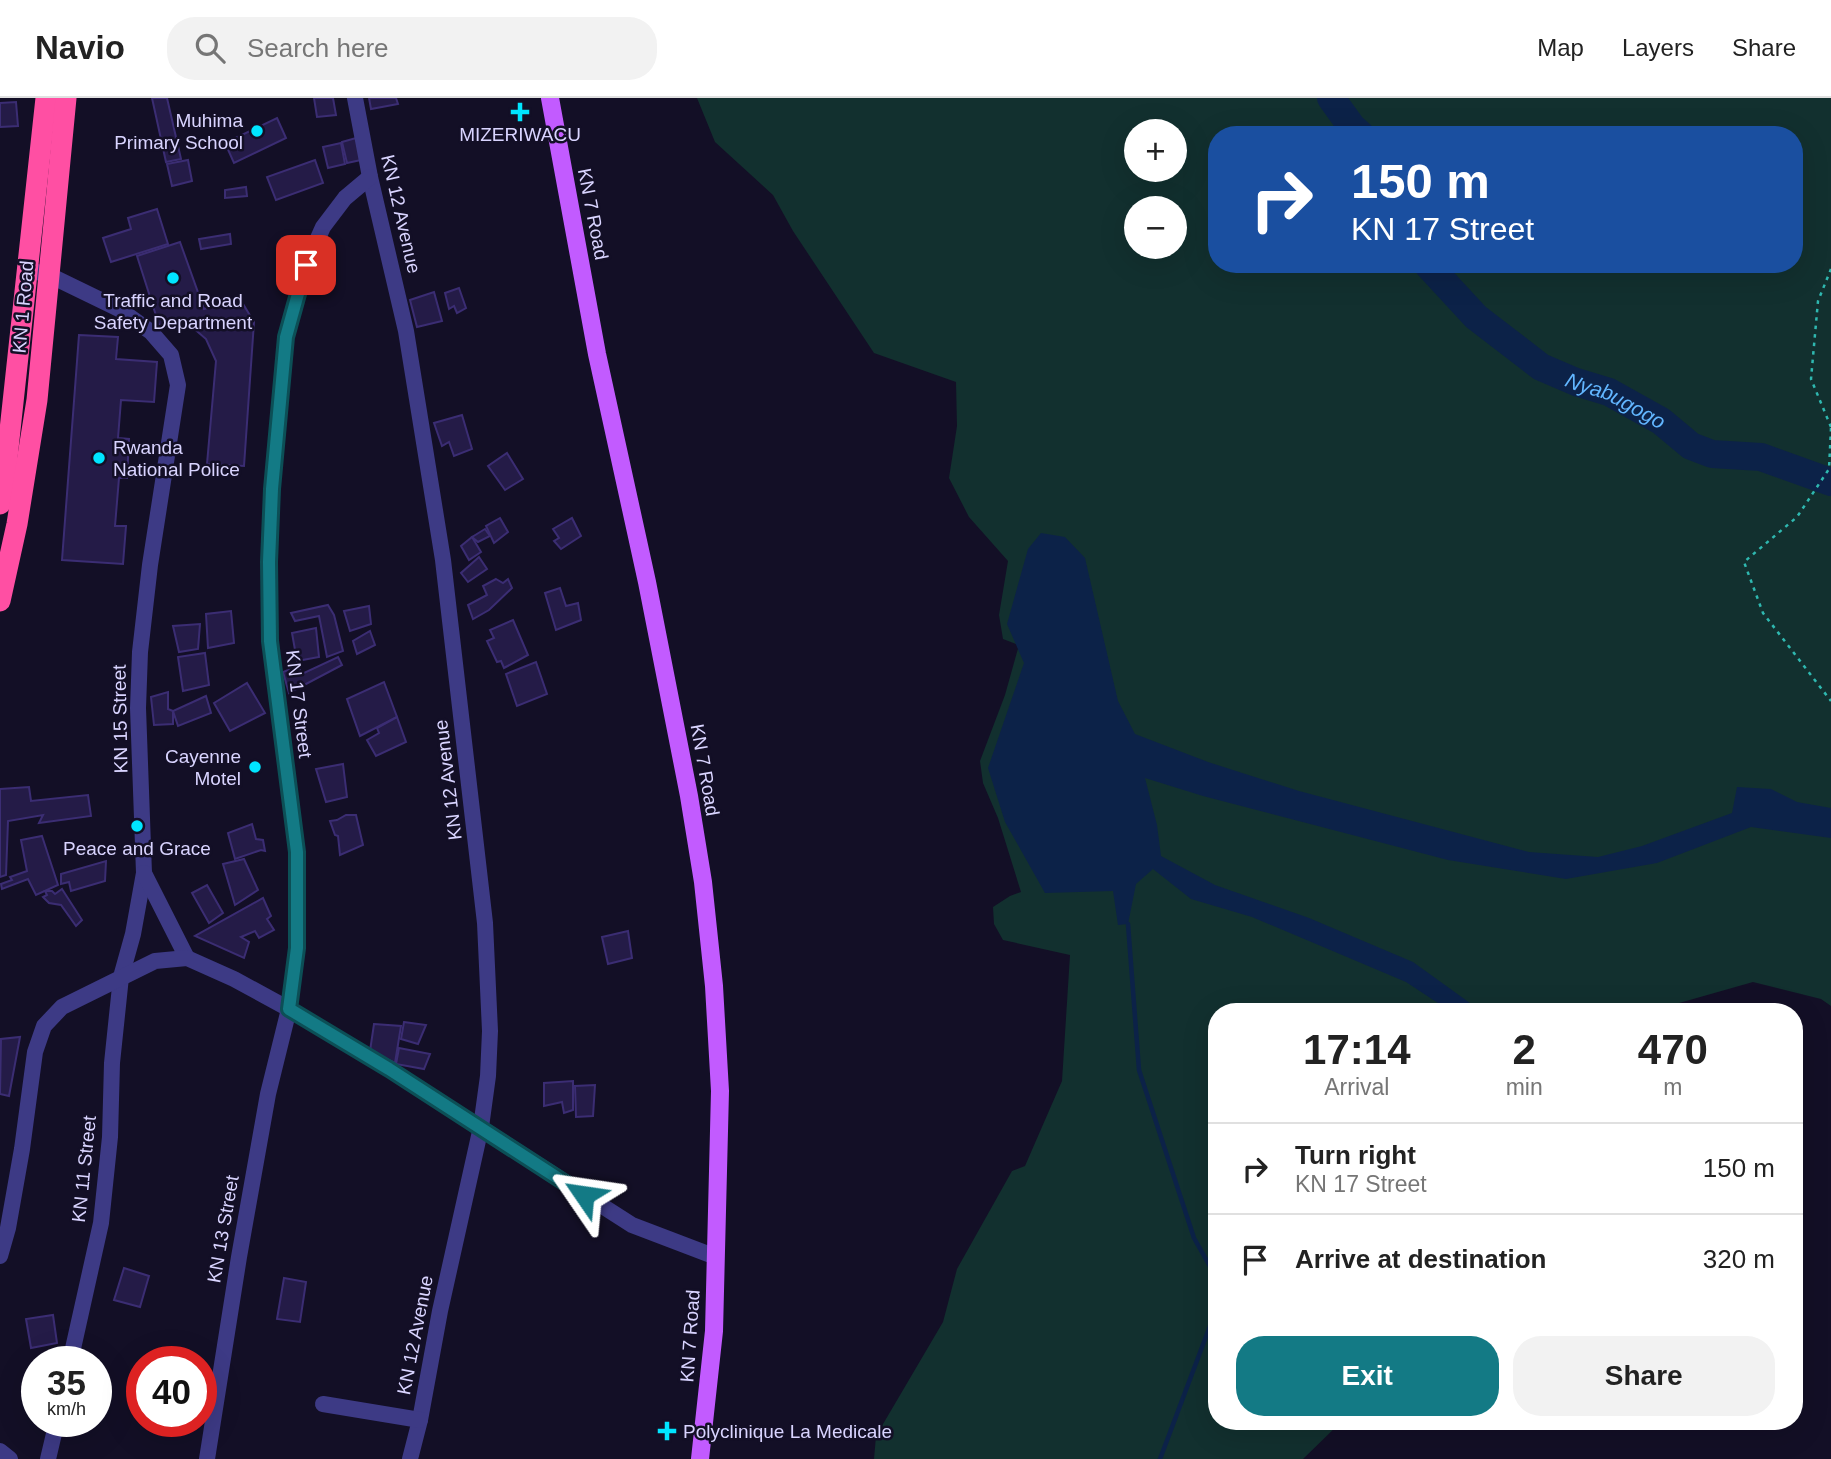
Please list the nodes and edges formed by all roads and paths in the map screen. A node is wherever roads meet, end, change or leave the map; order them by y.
1 (46, 98) edge
2 (66, 98) edge
3 (355, 98) edge
4 (550, 98) edge
5 (370, 177) junction
6 (1831, 269) edge
7 (39, 273) junction
8 (1831, 428) edge
9 (15, 478) junction
10 (0, 504) edge
11 (0, 601) edge
12 (1831, 701) edge
13 (144, 873) junction
14 (187, 958) junction
15 (121, 977) junction
16 (289, 1009) junction
17 (481, 1127) junction
18 (0, 1256) edge
19 (716, 1257) junction
20 (74, 1346) edge
21 (323, 1404) dead end
22 (420, 1420) junction
23 (53, 1437) edge
24 (0, 1451) edge
25 (10, 1459) edge
26 (48, 1459) edge
27 (207, 1459) edge
28 (410, 1459) edge
29 (700, 1459) edge

1 - 7 highway, KN 1 Road
2 - 7 highway, KN 1 Road
3 - 5 street, KN 12 Avenue
4 - 19 main road, KN 7 Road
5 - 16 street, KN 17 Street
5 - 17 street, KN 12 Avenue
6 - 8 path
7 - 9 highway, KN 1 Road
7 - 13 street, KN 15 Street
8 - 12 path
9 - 10 highway, KN 1 Road
9 - 11 highway, KN 1 Road
13 - 14 street, KN 15 Street
13 - 15 street, KN 15 Street
14 - 15 street
14 - 16 street
15 - 18 street
15 - 20 street, KN 11 Street
16 - 17 street
16 - 27 street, KN 13 Street
17 - 19 street
17 - 22 street, KN 12 Avenue
19 - 29 main road, KN 7 Road
21 - 22 street
22 - 28 street, KN 12 Avenue
23 - 26 street
24 - 25 street

